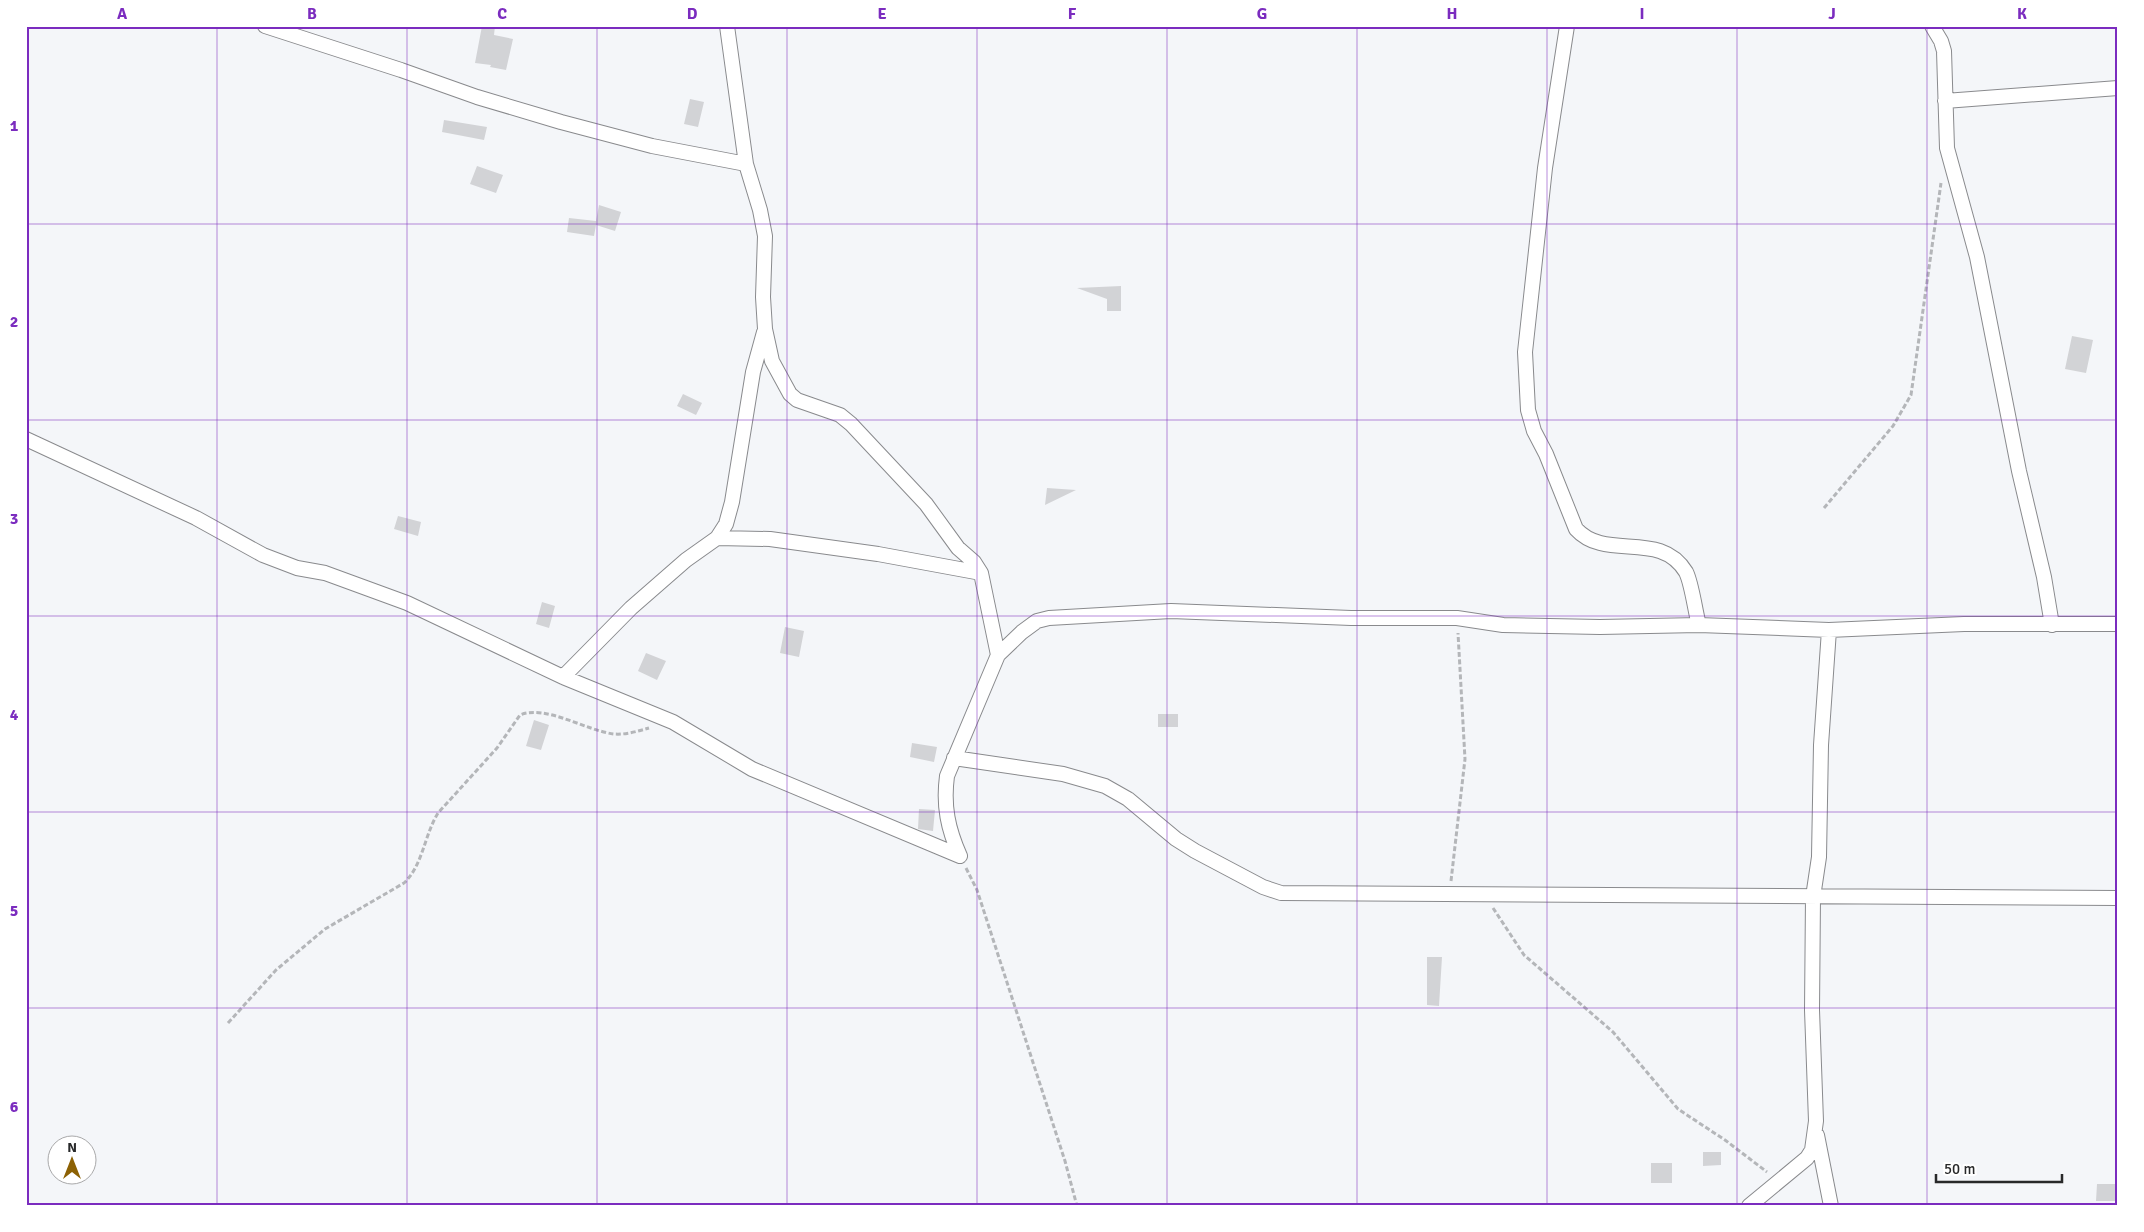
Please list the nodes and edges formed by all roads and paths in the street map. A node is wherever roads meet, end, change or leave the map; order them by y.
1 (265, 26) edge
2 (727, 26) edge
3 (1567, 26) edge
4 (1932, 26) edge
5 (2118, 88) edge
6 (1945, 101) junction
7 (746, 164) junction
8 (1942, 176) dead end
9 (765, 329) junction
10 (26, 439) edge
11 (1824, 508) dead end
12 (717, 538) junction
13 (981, 573) junction
14 (1457, 618) junction
15 (1699, 624) junction
16 (2118, 624) edge
17 (2052, 625) junction
18 (1829, 630) junction
19 (998, 656) junction
20 (563, 677) junction
21 (673, 722) junction
22 (954, 758) junction
23 (960, 856) junction
24 (1450, 893) junction
25 (1484, 893) junction
26 (1813, 897) junction
27 (2118, 898) edge
28 (228, 1023) dead end
29 (1815, 1129) junction
30 (1778, 1180) junction
31 (1077, 1206) edge
32 (1749, 1206) edge
33 (1831, 1206) edge

1 - 7 street
2 - 7 street
3 - 15 street
4 - 6 street
5 - 6 street
6 - 17 street
7 - 9 street
8 - 11 path
9 - 12 street
9 - 13 street
10 - 20 street
12 - 13 street
12 - 20 street
13 - 19 street
14 - 15 street
14 - 19 street
14 - 24 path
15 - 18 street
16 - 17 street
17 - 18 street
18 - 26 street
19 - 22 street
20 - 21 street
21 - 23 street
21 - 28 path
22 - 23 street
22 - 24 street
23 - 31 path
24 - 25 street
25 - 26 street
25 - 30 path
26 - 27 street
26 - 29 street
29 - 30 street
29 - 33 street
30 - 32 street

